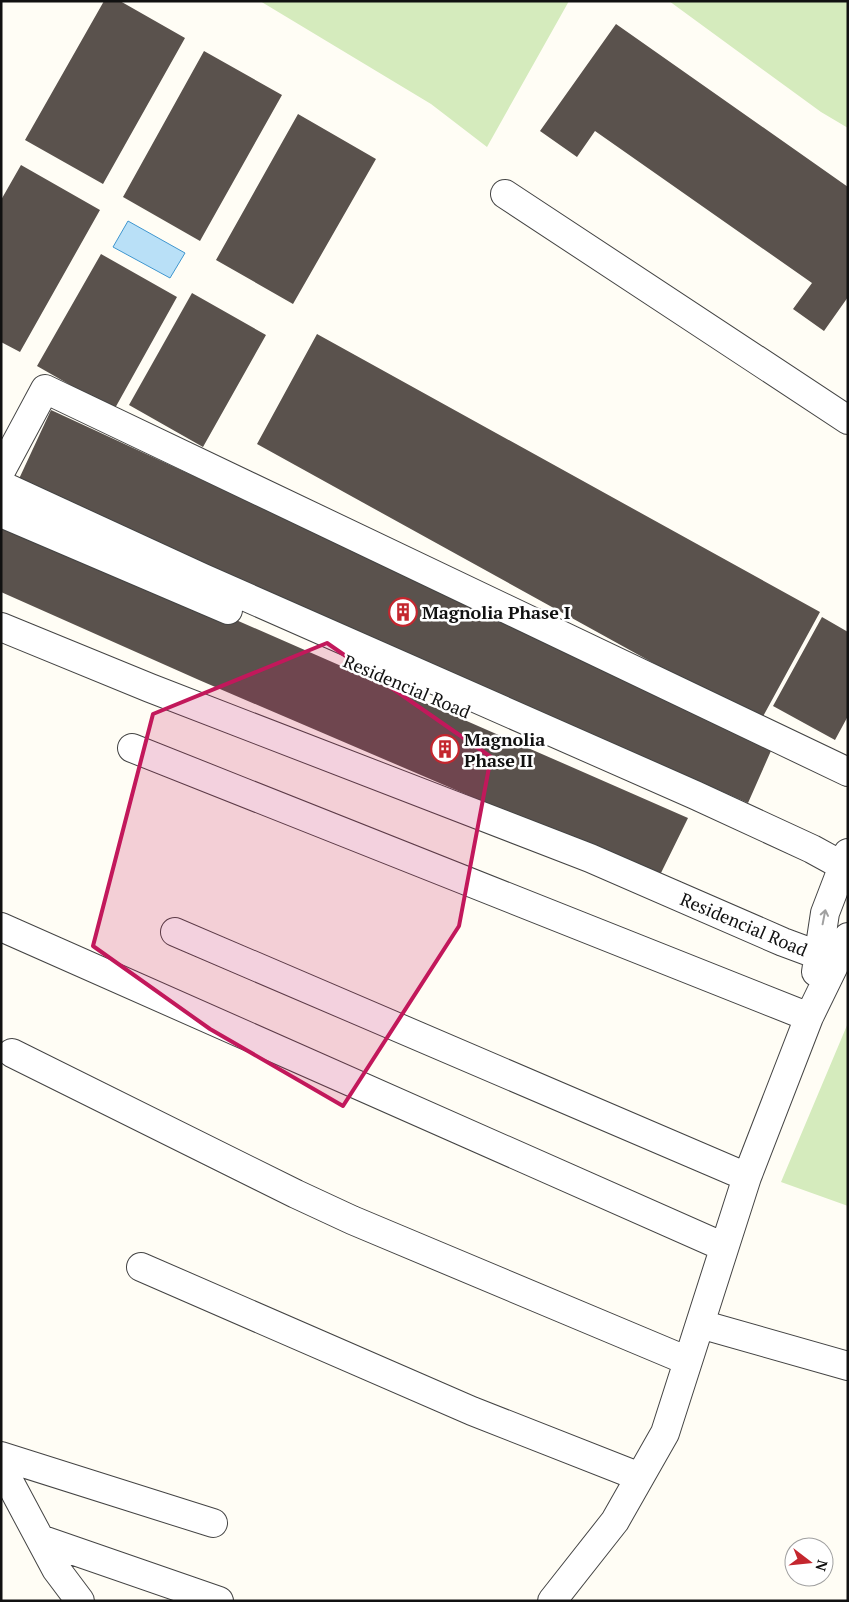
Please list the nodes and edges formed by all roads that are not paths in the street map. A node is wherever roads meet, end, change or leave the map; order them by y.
1 (504, 194) dead end
2 (848, 420) edge
3 (1, 471) edge
4 (1, 485) edge
5 (1, 513) edge
6 (1, 627) edge
7 (132, 748) dead end
8 (848, 772) edge
9 (843, 865) edge
10 (1, 927) edge
11 (175, 932) dead end
12 (848, 936) edge
13 (818, 955) junction
14 (809, 1018) junction
15 (12, 1053) dead end
16 (747, 1177) junction
17 (724, 1248) junction
18 (141, 1267) dead end
19 (700, 1324) junction
20 (688, 1361) junction
21 (848, 1366) edge
22 (1, 1456) edge
23 (1, 1466) edge
24 (640, 1477) junction
25 (9, 1499) edge
26 (213, 1523) dead end
27 (40, 1539) junction
28 (80, 1601) edge
29 (219, 1601) edge
30 (552, 1601) edge

1 - 2 street
3 - 8 street
4 - 9 street
5 - 9 street, Residencial Road
6 - 13 street, Residencial Road
7 - 14 street
13 -> 9 street
10 - 17 street
11 - 16 street
12 - 14 street
13 - 14 street
14 - 16 street
15 - 20 street
16 - 17 street
17 - 19 street
18 - 24 street
19 - 20 street
19 - 21 street
20 - 24 street
22 - 26 street
23 - 25 street
24 - 30 street
25 - 27 street
27 - 28 street
27 - 29 street

